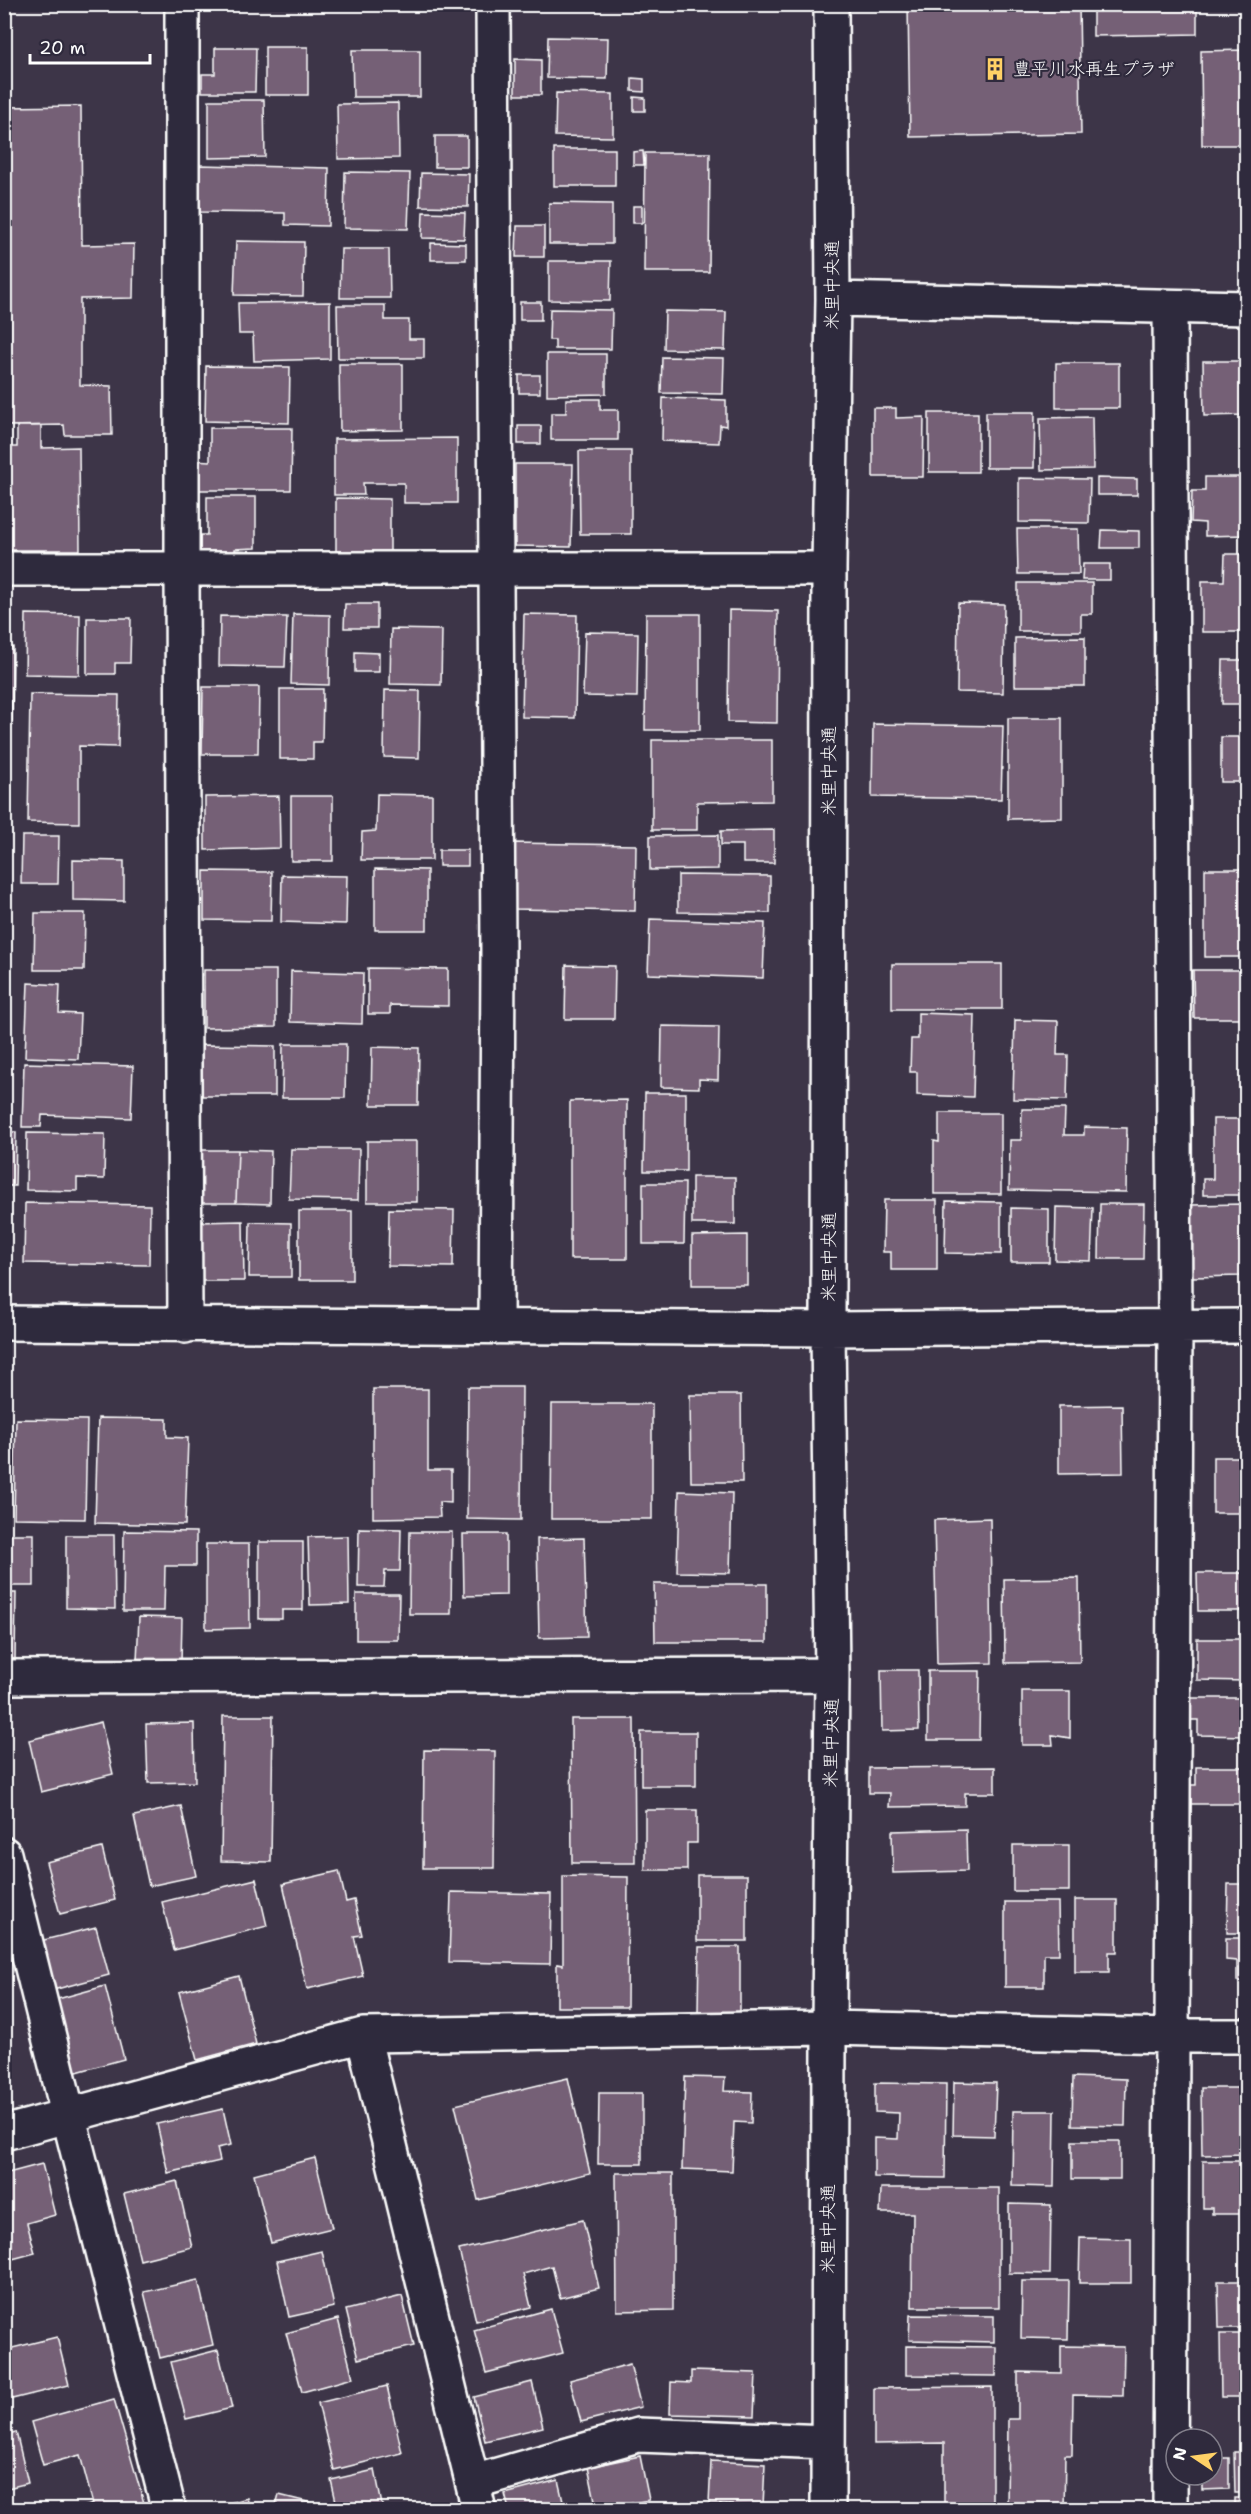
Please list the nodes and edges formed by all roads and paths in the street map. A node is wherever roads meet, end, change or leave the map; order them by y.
1 (182, 4) edge
2 (493, 4) edge
3 (831, 4) edge
4 (833, 299) junction
5 (1170, 308) junction
6 (1246, 308) edge
7 (497, 568) junction
8 (4, 569) edge
9 (829, 569) junction
10 (182, 570) junction
11 (4, 1323) edge
12 (185, 1326) junction
13 (1175, 1326) junction
14 (1246, 1326) edge
15 (496, 1327) junction
16 (828, 1329) junction
17 (832, 1675) junction
18 (4, 1677) edge
19 (4, 1854) edge
20 (829, 2028) junction
21 (363, 2035) junction
22 (1172, 2036) junction
23 (1246, 2036) edge
24 (68, 2114) junction
25 (4, 2133) edge
26 (828, 2442) junction
27 (476, 2496) edge
28 (169, 2510) edge
29 (828, 2510) edge
30 (1170, 2510) edge

1 - 10 street
2 - 7 street
3 - 4 street, 米里中央通
4 - 5 street
4 - 9 street, 米里中央通
5 - 6 street
5 - 13 street
7 - 9 street
7 - 10 street
7 - 15 street
8 - 10 street
9 - 16 street, 米里中央通
10 - 12 street
11 - 12 street
12 - 15 street
13 - 14 street
13 - 16 street
13 - 22 street
15 - 16 street
16 - 17 street, 米里中央通
17 - 18 street
17 - 20 street, 米里中央通
19 - 24 street
20 - 21 street
20 - 22 street
20 - 26 street, 米里中央通
21 - 24 street
21 - 27 street
22 - 23 street
22 - 30 street
24 - 25 street
24 - 28 street
26 - 27 street
26 - 29 street, 米里中央通

